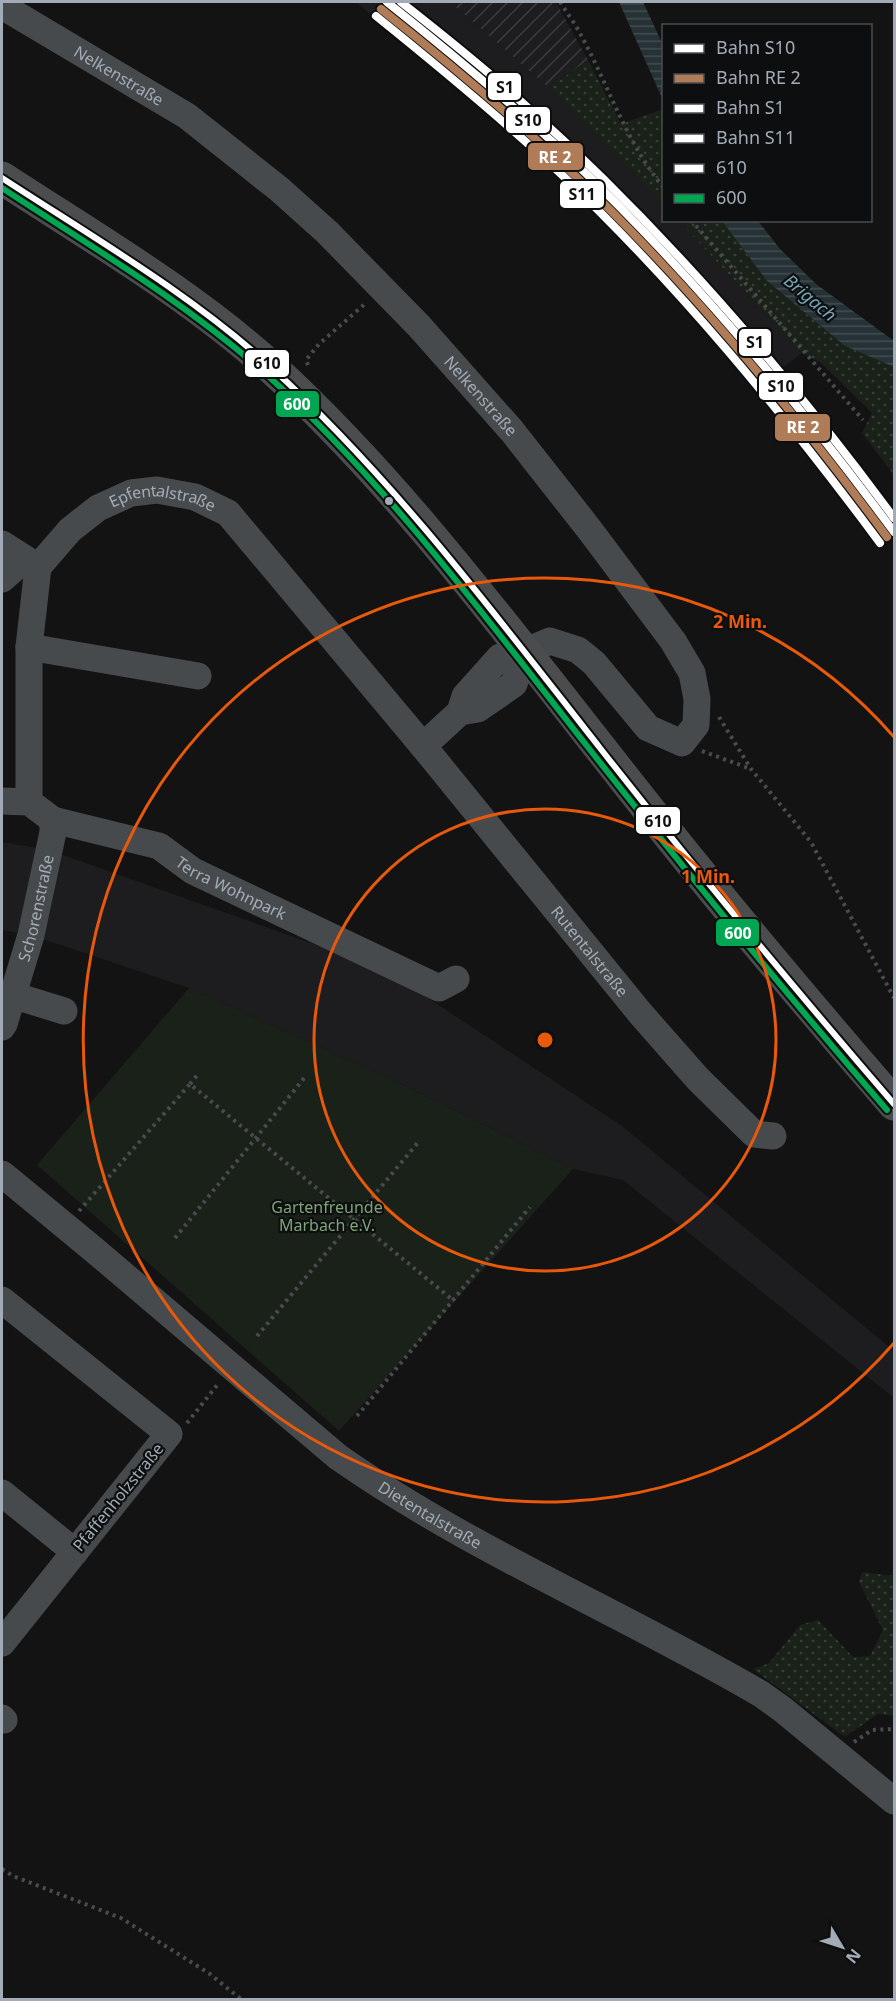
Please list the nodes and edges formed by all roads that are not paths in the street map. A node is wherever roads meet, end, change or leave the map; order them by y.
1 (2, 6) edge
2 (2, 178) edge
3 (2, 544) edge
4 (32, 563) junction
5 (2, 579) edge
6 (29, 647) junction
7 (524, 652) junction
8 (198, 676) dead end
9 (423, 746) junction
10 (2, 801) edge
11 (29, 802) junction
12 (53, 820) junction
13 (456, 979) dead end
14 (12, 995) junction
15 (64, 1011) dead end
16 (2, 1027) edge
17 (894, 1104) edge
18 (773, 1136) dead end
19 (2, 1174) edge
20 (2, 1300) edge
21 (2, 1493) edge
22 (75, 1552) junction
23 (2, 1643) edge
24 (894, 1801) edge

1 - 7 street, Nelkenstraße
2 - 7 main road
3 - 4 street
4 - 5 street, Epfentalstraße
4 - 6 street
4 - 9 street, Epfentalstraße
6 - 8 street
6 - 11 street
7 - 9 street
7 - 17 main road
9 - 18 street, Rutentalstraße
10 - 11 street
11 - 12 street, Terra Wohnpark
12 - 13 street, Terra Wohnpark
12 - 14 street, Schorenstraße
14 - 15 street
14 - 16 street, Schorenstraße
19 - 24 street, Dietentalstraße
20 - 22 street, Pfaffenholzstraße
21 - 22 street
22 - 23 street, Pfaffenholzstraße

